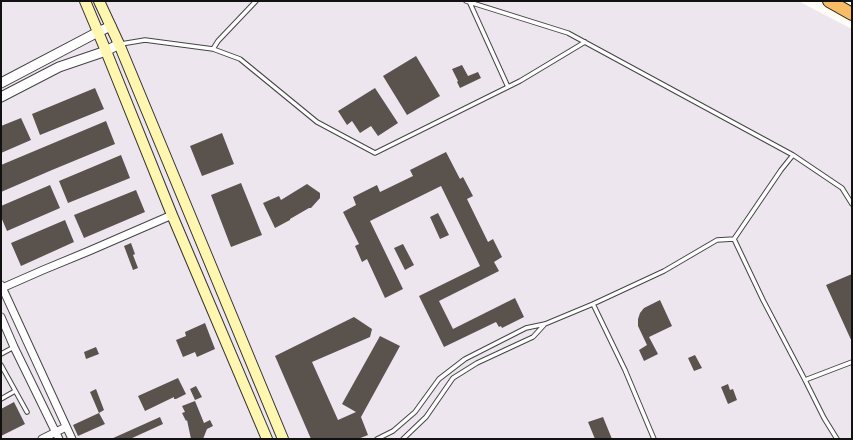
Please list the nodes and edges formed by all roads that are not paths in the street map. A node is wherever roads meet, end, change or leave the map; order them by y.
1 (85, 1) edge
2 (99, 1) edge
3 (256, 1) edge
4 (468, 1) edge
5 (829, 1) edge
6 (852, 14) edge
7 (110, 26) junction
8 (98, 32) junction
9 (585, 42) junction
10 (119, 44) junction
11 (213, 49) junction
12 (106, 51) junction
13 (1, 83) edge
14 (508, 87) junction
15 (1, 97) edge
16 (793, 155) junction
17 (852, 204) edge
18 (172, 215) junction
19 (734, 239) junction
20 (2, 287) edge
21 (592, 304) junction
22 (1, 316) edge
23 (545, 324) junction
24 (14, 347) junction
25 (1, 354) edge
26 (852, 362) edge
27 (1, 365) edge
28 (805, 380) junction
29 (16, 391) junction
30 (1, 398) edge
31 (28, 412) dead end
32 (66, 427) junction
33 (56, 432) junction
34 (42, 439) edge
35 (59, 439) edge
36 (72, 439) edge
37 (267, 439) edge
38 (283, 439) edge
39 (377, 439) edge
40 (403, 439) edge
41 (654, 439) edge
42 (837, 439) edge

1 - 8 main road
2 - 7 main road
3 - 11 lane
4 - 9 lane
4 - 14 lane
5 - 6 highway
7 - 8 street
7 - 10 main road
8 - 12 main road
8 - 13 street
9 - 14 lane
9 - 16 lane
10 - 11 lane
10 - 12 street
10 - 38 main road
11 - 14 lane
12 - 15 street
12 - 18 main road
16 - 17 lane
16 - 19 lane
18 - 20 street
18 - 37 main road
19 - 21 lane
19 - 28 lane
20 - 32 street
21 - 23 lane
21 - 41 lane
22 - 24 street
23 - 39 lane
23 - 40 lane
24 - 25 lane
24 - 33 street
26 - 28 lane
27 - 29 lane
28 - 42 lane
29 - 30 lane
29 - 31 lane
32 - 33 street
32 - 36 street
33 - 34 street
33 - 35 street

